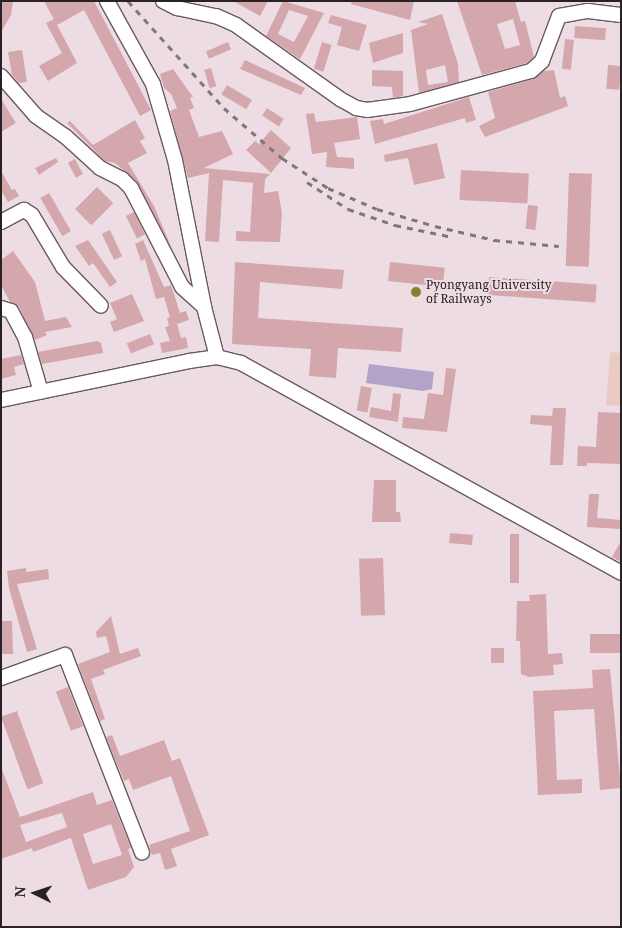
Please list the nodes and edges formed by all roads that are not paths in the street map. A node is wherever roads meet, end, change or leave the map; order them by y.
1 (107, 1) edge
2 (163, 1) edge
3 (621, 15) edge
4 (1, 76) edge
5 (3, 218) edge
6 (101, 306) dead end
7 (204, 307) junction
8 (1, 308) edge
9 (218, 358) junction
10 (40, 392) junction
11 (1, 400) edge
12 (621, 573) edge
13 (1, 678) edge
14 (142, 853) dead end

1 - 7 street
2 - 3 street
4 - 7 street
5 - 6 street
7 - 9 street
8 - 10 street
9 - 10 street
9 - 12 street
10 - 11 street
13 - 14 street

